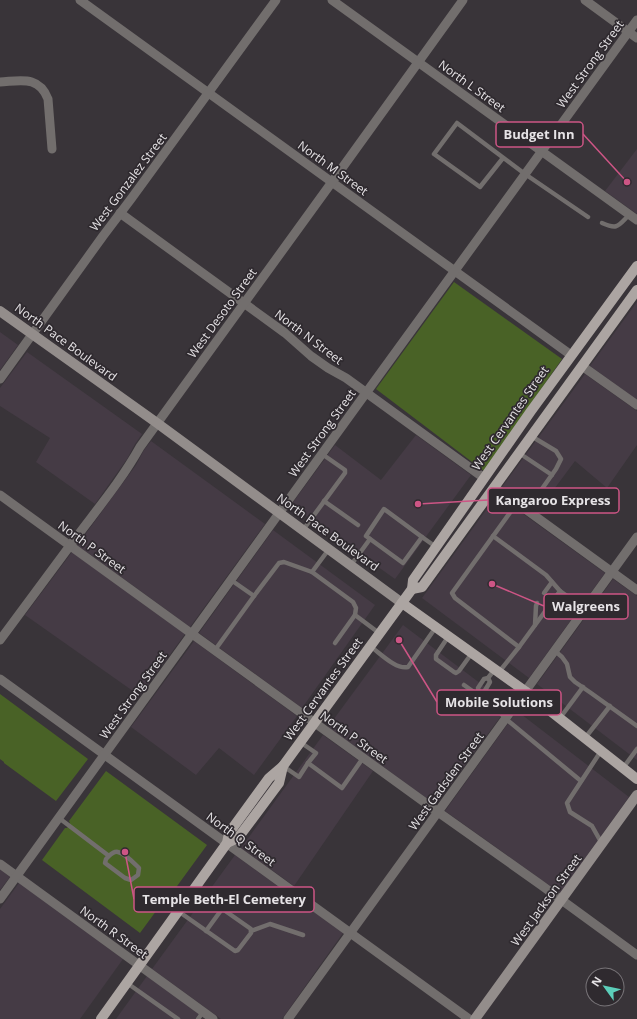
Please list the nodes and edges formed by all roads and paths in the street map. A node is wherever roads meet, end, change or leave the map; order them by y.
1 (276, 0) edge
2 (332, 0) edge
3 (463, 0) edge
4 (585, 0) edge
5 (85, 1) edge
6 (637, 20) edge
7 (628, 32) junction
8 (637, 38) edge
9 (418, 62) junction
10 (0, 82) edge
11 (209, 93) junction
12 (52, 149) dead end
13 (541, 151) junction
14 (503, 158) junction
15 (525, 174) junction
16 (332, 182) junction
17 (120, 213) junction
18 (629, 215) junction
19 (588, 217) dead end
20 (637, 220) edge
21 (602, 223) dead end
22 (637, 266) edge
23 (454, 271) junction
24 (637, 290) edge
25 (244, 304) junction
26 (0, 311) edge
27 (32, 334) junction
28 (571, 356) junction
29 (582, 366) junction
30 (0, 379) edge
31 (366, 393) junction
32 (637, 406) edge
33 (157, 423) junction
34 (531, 436) junction
35 (519, 453) junction
36 (322, 454) junction
37 (552, 475) junction
38 (484, 478) junction
39 (494, 488) junction
40 (0, 495) edge
41 (324, 501) junction
42 (517, 503) junction
43 (526, 510) junction
44 (280, 512) junction
45 (394, 516) junction
46 (391, 521) dead end
47 (358, 525) dead end
48 (303, 530) junction
49 (422, 536) junction
50 (493, 536) junction
51 (637, 537) edge
52 (370, 539) junction
53 (70, 545) junction
54 (436, 546) junction
55 (329, 549) junction
56 (352, 565) junction
57 (312, 572) junction
58 (612, 572) junction
59 (231, 580) junction
60 (552, 582) junction
61 (412, 589) junction
62 (637, 590) edge
63 (560, 591) junction
64 (544, 593) dead end
65 (254, 596) junction
66 (402, 603) junction
67 (537, 603) dead end
68 (585, 609) junction
69 (355, 615) junction
70 (535, 625) junction
71 (436, 627) junction
72 (380, 633) junction
73 (192, 634) junction
74 (449, 636) junction
75 (0, 640) edge
76 (335, 643) dead end
77 (370, 646) junction
78 (519, 647) junction
79 (215, 650) junction
80 (555, 651) junction
81 (472, 653) junction
82 (497, 671) junction
83 (0, 679) edge
84 (464, 685) dead end
85 (583, 687) junction
86 (526, 691) junction
87 (478, 693) junction
88 (610, 706) junction
89 (506, 718) junction
90 (560, 718) junction
91 (314, 723) junction
92 (637, 726) edge
93 (585, 738) junction
94 (300, 742) junction
95 (637, 749) edge
96 (601, 751) junction
97 (104, 755) junction
98 (363, 758) junction
99 (308, 764) junction
100 (283, 766) junction
101 (623, 768) junction
102 (637, 779) edge
103 (581, 781) junction
104 (637, 795) edge
105 (438, 812) junction
106 (59, 818) junction
107 (227, 844) junction
108 (602, 844) junction
109 (109, 856) junction
110 (0, 864) edge
111 (17, 876) junction
112 (194, 889) junction
113 (0, 899) edge
114 (562, 900) junction
115 (222, 909) junction
116 (178, 911) junction
117 (206, 931) junction
118 (251, 931) junction
119 (350, 933) junction
120 (303, 935) dead end
121 (637, 955) edge
122 (140, 965) junction
123 (127, 983) junction
124 (201, 1015) edge
125 (100, 1019) edge
126 (178, 1019) edge
127 (213, 1019) edge
128 (288, 1019) edge
129 (469, 1019) edge
130 (475, 1019) edge

1 - 11 street, West Gonzalez Street
2 - 9 street, North L Street
3 - 9 street, West Desoto Street
4 - 7 street
5 - 11 street, North M Street
6 - 7 street, West Strong Street
7 - 8 street
7 - 13 street, West Strong Street
9 - 13 street, North L Street
9 - 16 street, West Desoto Street
10 - 12 street
11 - 16 street, North M Street
11 - 17 street, West Gonzalez Street
13 - 15 street, West Strong Street
13 - 18 street, North L Street
14 - 14 lane
14 - 15 lane
15 - 19 lane
15 - 23 street, West Strong Street
16 - 23 street, North M Street
16 - 25 street, West Desoto Street
17 - 25 street, North N Street
17 - 27 street, West Gonzalez Street
18 - 20 street, North L Street
18 - 21 lane
22 - 28 main road, West Cervantes Street
23 - 28 street, North M Street
23 - 31 street, West Strong Street
24 - 29 main road, West Cervantes Street
25 - 31 street, North N Street
25 - 33 street, West Desoto Street
26 - 27 main road, North Pace Boulevard
27 - 30 street, West Gonzalez Street
27 - 33 main road, North Pace Boulevard
28 - 38 main road, West Cervantes Street
29 - 32 street
29 - 34 main road, West Cervantes Street
31 - 36 street, West Strong Street
31 - 38 street, North N Street
33 - 44 main road, North Pace Boulevard
33 - 53 street, West Desoto Street
34 - 35 main road, West Cervantes Street
34 - 37 lane
35 - 37 lane
35 - 39 main road, West Cervantes Street
36 - 41 lane
36 - 44 street, West Strong Street
37 - 43 lane
38 - 54 main road, West Cervantes Street
39 - 42 street
39 - 61 main road, West Cervantes Street
40 - 53 street, North P Street
41 - 47 lane
41 - 48 lane
42 - 43 street
42 - 50 lane
43 - 58 street
44 - 48 main road, North Pace Boulevard
44 - 59 street, West Strong Street
45 - 46 lane
45 - 49 lane
45 - 52 lane
48 - 55 main road, North Pace Boulevard
49 - 52 lane
49 - 54 lane
50 - 60 lane
50 - 78 lane
51 - 58 street, West Gadsden Street
52 - 56 lane
53 - 73 street, North P Street
53 - 75 street, West Desoto Street
54 - 61 main road, West Cervantes Street
55 - 56 main road, North Pace Boulevard
55 - 57 lane
56 - 66 main road, North Pace Boulevard
57 - 65 lane
57 - 69 lane
58 - 62 street
58 - 68 street, West Gadsden Street
59 - 65 lane
59 - 73 street, West Strong Street
60 - 63 lane
60 - 64 lane
61 - 66 main road, West Cervantes Street
63 - 68 lane
63 - 70 lane
65 - 79 lane
66 - 71 main road, North Pace Boulevard
66 - 72 main road, West Cervantes Street
67 - 70 lane
68 - 80 street, West Gadsden Street
69 - 72 lane
69 - 76 lane
70 - 78 lane
71 - 74 main road, North Pace Boulevard
71 - 77 lane
72 - 77 main road, West Cervantes Street
73 - 79 street, North P Street
73 - 97 street, West Strong Street
74 - 81 main road, North Pace Boulevard
74 - 81 lane
77 - 91 main road, West Cervantes Street
78 - 82 lane
79 - 91 street, North P Street
80 - 85 lane
80 - 86 street, West Gadsden Street
81 - 82 main road, North Pace Boulevard
82 - 86 main road, North Pace Boulevard
82 - 87 lane
83 - 97 street, North Q Street
84 - 87 lane
85 - 88 lane
85 - 90 lane
86 - 89 street, West Gadsden Street
86 - 90 main road, North Pace Boulevard
87 - 89 lane
88 - 92 lane
88 - 93 lane
89 - 103 lane
89 - 105 street, West Gadsden Street
90 - 93 main road, North Pace Boulevard
91 - 94 main road, West Cervantes Street
91 - 98 street, North P Street
93 - 96 main road, North Pace Boulevard
94 - 99 lane
94 - 100 main road, West Cervantes Street
95 - 101 lane
96 - 101 main road, North Pace Boulevard
96 - 103 lane
97 - 106 street, West Strong Street
97 - 107 street, North Q Street
98 - 99 lane
98 - 105 street, North P Street
99 - 100 lane
100 - 107 main road, West Cervantes Street
101 - 102 main road, North Pace Boulevard
103 - 108 lane
104 - 108 main road, West Jackson Street
105 - 114 street, North P Street
105 - 119 street, West Gadsden Street
106 - 109 lane
106 - 111 street, West Strong Street
107 - 112 main road, West Cervantes Street
107 - 119 street, North Q Street
108 - 114 main road, West Jackson Street
109 - 109 lane
110 - 111 street, North R Street
111 - 113 street, West Strong Street
111 - 122 street, North R Street
112 - 115 lane
112 - 116 main road, West Cervantes Street
114 - 121 street, North P Street
114 - 130 main road, West Jackson Street
115 - 117 lane
115 - 118 lane
116 - 117 lane
116 - 122 main road, West Cervantes Street
117 - 118 lane
118 - 120 lane
119 - 128 street, West Gadsden Street
119 - 129 street, North Q Street
122 - 123 main road, West Cervantes Street
122 - 124 street, North R Street
123 - 125 main road, West Cervantes Street
123 - 126 lane
124 - 127 street, North R Street

